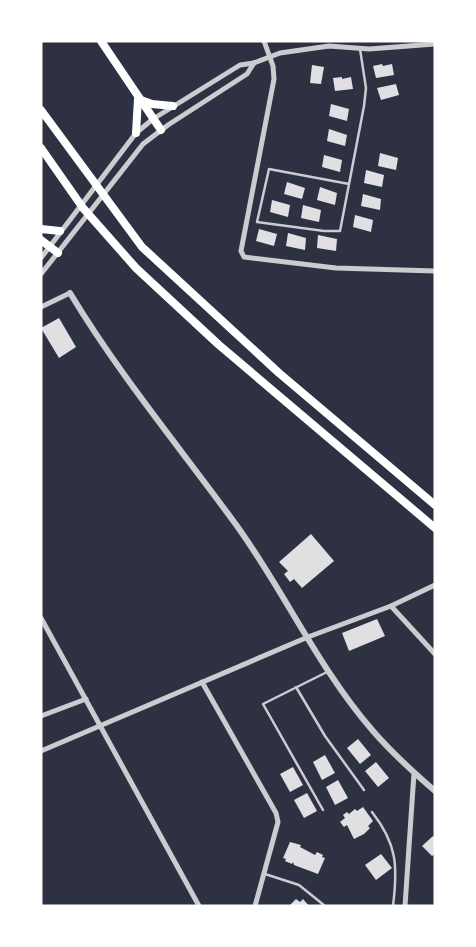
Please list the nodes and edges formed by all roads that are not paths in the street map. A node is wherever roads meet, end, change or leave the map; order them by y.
1 (101, 41) edge
2 (264, 41) edge
3 (435, 44) edge
4 (360, 48) junction
5 (271, 57) junction
6 (254, 63) junction
7 (138, 99) junction
8 (173, 106) junction
9 (41, 110) edge
10 (153, 119) junction
11 (161, 130) junction
12 (136, 133) junction
13 (41, 148) edge
14 (349, 184) junction
15 (41, 229) edge
16 (60, 231) junction
17 (41, 240) edge
18 (49, 246) junction
19 (58, 253) junction
20 (41, 258) edge
21 (435, 271) edge
22 (41, 274) edge
23 (70, 293) joint
24 (41, 307) edge
25 (435, 505) edge
26 (435, 528) edge
27 (435, 585) edge
28 (391, 606) junction
29 (41, 618) edge
30 (308, 637) junction
31 (435, 654) edge
32 (329, 672) junction
33 (202, 682) junction
34 (296, 687) junction
35 (86, 699) junction
36 (41, 716) edge
37 (100, 725) junction
38 (41, 751) edge
39 (414, 773) junction
40 (364, 790) dead end
41 (435, 791) edge
42 (323, 810) dead end
43 (372, 812) dead end
44 (264, 873) junction
45 (199, 906) edge
46 (255, 906) edge
47 (325, 906) edge
48 (393, 906) edge
49 (404, 906) edge

1 - 7 highway
2 - 5 street
3 - 4 street
4 - 5 street
4 - 14 lane
5 - 6 street
5 - 21 street
6 - 8 street
6 - 11 street
7 - 8 highway
7 - 10 highway
7 - 12 highway
8 - 10 street
9 - 25 highway
10 - 11 highway
10 - 12 street
11 - 19 street
12 - 16 street
13 - 26 highway
14 - 14 lane
15 - 16 highway
16 - 18 street
17 - 18 highway
18 - 19 highway
18 - 20 street
19 - 22 street
23 - 24 street
23 - 30 street
27 - 28 street
28 - 30 street
28 - 31 street
29 - 35 street
30 - 32 street
30 - 33 street
32 - 34 lane
32 - 39 street
33 - 37 street
33 - 44 street
34 - 40 lane
34 - 42 lane
35 - 36 street
35 - 37 street
37 - 38 street
37 - 45 street
39 - 41 street
39 - 49 street
43 - 48 lane
44 - 46 street
44 - 47 lane

